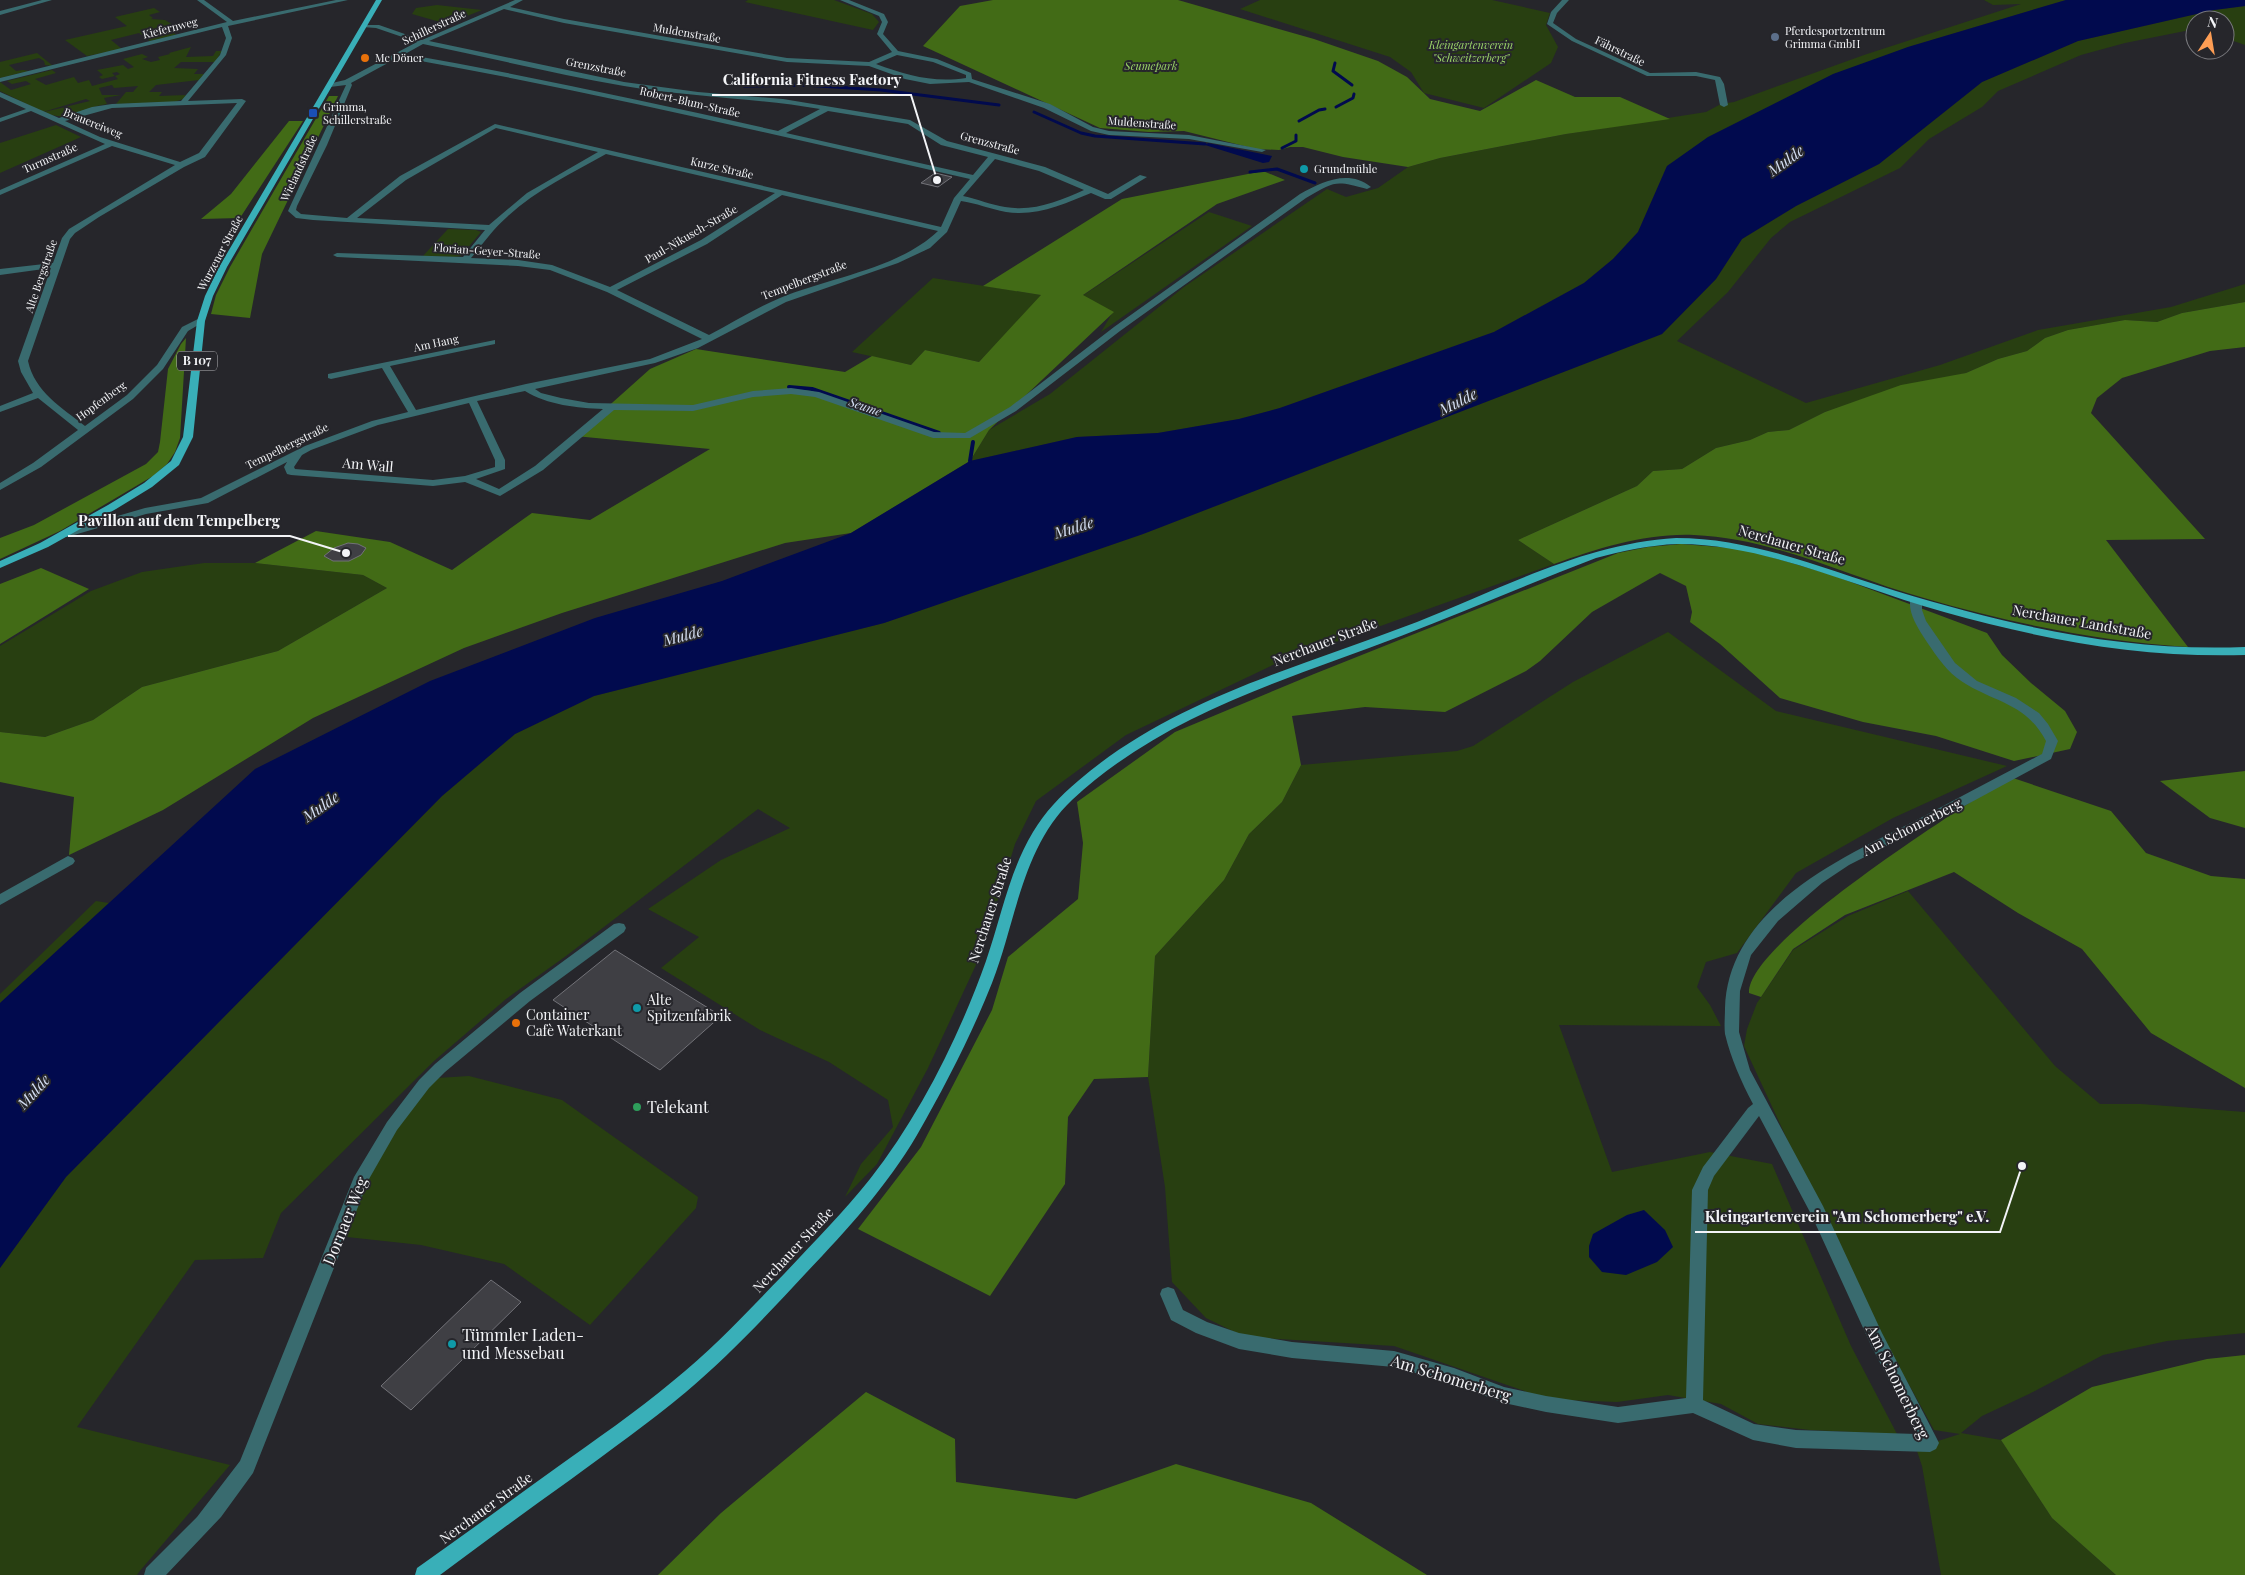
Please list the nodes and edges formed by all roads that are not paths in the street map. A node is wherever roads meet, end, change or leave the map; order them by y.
1 (49, 0) edge
2 (200, 0) edge
3 (346, 0) edge
4 (379, 0) edge
5 (520, 0) edge
6 (843, 0) edge
7 (1566, 0) edge
8 (324, 2) edge
9 (503, 7) junction
10 (0, 13) edge
11 (228, 24) junction
12 (364, 26) junction
13 (422, 42) junction
14 (896, 53) junction
15 (399, 55) junction
16 (870, 64) junction
17 (0, 80) edge
18 (969, 80) junction
19 (347, 82) junction
20 (330, 85) junction
21 (0, 94) edge
22 (183, 103) junction
23 (1724, 105) dead end
24 (828, 108) junction
25 (31, 109) junction
26 (0, 120) edge
27 (58, 121) junction
28 (778, 134) junction
29 (111, 144) junction
30 (1262, 150) dead end
31 (604, 152) junction
32 (993, 156) junction
33 (181, 164) junction
34 (1143, 177) dead end
35 (974, 178) junction
36 (1367, 187) dead end
37 (1093, 189) junction
38 (0, 193) edge
39 (780, 193) junction
40 (958, 198) junction
41 (348, 220) junction
42 (491, 228) junction
43 (944, 230) junction
44 (337, 255) dead end
45 (465, 260) junction
46 (56, 266) junction
47 (0, 272) edge
48 (610, 290) junction
49 (201, 321) junction
50 (709, 339) junction
51 (492, 342) dead end
52 (385, 366) junction
53 (331, 376) dead end
54 (526, 387) junction
55 (39, 394) junction
56 (472, 399) junction
57 (612, 407) junction
58 (0, 409) edge
59 (413, 413) junction
60 (83, 429) junction
61 (297, 453) junction
62 (466, 479) junction
63 (0, 486) edge
64 (63, 535) junction
65 (0, 565) edge
66 (1916, 601) junction
67 (2245, 651) edge
68 (68, 862) dead end
69 (0, 900) edge
70 (619, 928) dead end
71 (1762, 1106) junction
72 (1168, 1294) dead end
73 (1694, 1405) junction
74 (153, 1575) edge
75 (424, 1575) edge

1 - 10 street
2 - 11 street
3 - 8 street, Kiefernweg
4 - 12 main road, Wurzener Straße / B 107
5 - 9 street, Schillerstraße
6 - 14 street
7 - 23 street, Fährstraße
8 - 11 street, Kiefernweg
9 - 13 street, Schillerstraße
9 - 16 street, Muldenstraße
11 - 17 street, Kiefernweg
11 - 22 street
12 - 13 street, Grenzstraße
12 - 20 main road, Wurzener Straße / B 107
13 - 15 street, Schillerstraße
13 - 24 street, Grenzstraße
14 - 16 street, Muldenstraße
14 - 18 street, Muldenstraße
15 - 19 street, Schillerstraße
15 - 28 street, Robert-Blum-Straße
16 - 18 street, Muldenstraße
18 - 30 street, Muldenstraße
19 - 20 street, Schillerstraße
19 - 41 street, Wielandstraße
20 - 49 main road, Wurzener Straße / B 107
21 - 25 street, Brauereiweg
22 - 27 street
22 - 33 street, Alte Bergstraße
24 - 28 street
24 - 32 street, Grenzstraße
25 - 26 street
25 - 27 street, Brauereiweg
27 - 29 street, Brauereiweg
28 - 35 street, Robert-Blum-Straße
29 - 33 street, Brauereiweg
29 - 38 street, Turmstraße
31 - 39 street, Kurze Straße
31 - 41 street, Kurze Straße
31 - 42 street
32 - 35 street, Tempelbergstraße
32 - 37 street, Grenzstraße
33 - 46 street, Alte Bergstraße
34 - 37 street, Grenzstraße
35 - 40 street, Tempelbergstraße
36 - 57 street
37 - 40 street
39 - 43 street, Kurze Straße
39 - 48 street, Paul-Nikusch-Straße
40 - 43 street, Tempelbergstraße
41 - 42 street, Wielandstraße
42 - 45 street
43 - 50 street, Tempelbergstraße
44 - 45 street, Florian-Geyer-Straße
45 - 48 street, Florian-Geyer-Straße
46 - 47 street
46 - 55 street, Alte Bergstraße
48 - 50 street, Florian-Geyer-Straße
49 - 60 street, Hopfenberg
49 - 64 main road, Wurzener Straße / B 107
50 - 54 street, Tempelbergstraße
51 - 52 street, Am Hang
52 - 53 street, Am Hang
52 - 59 street
54 - 56 street, Tempelbergstraße
54 - 57 street
55 - 58 street
55 - 60 street, Alte Bergstraße
56 - 59 street, Tempelbergstraße
56 - 62 street, Am Wall
57 - 62 street, Am Wall
59 - 61 street, Tempelbergstraße
60 - 63 street, Hopfenberg
61 - 62 street, Am Wall
61 - 64 street, Tempelbergstraße
64 - 65 main road, Wurzener Straße / B 107
66 - 67 main road, Nerchauer Landstraße
66 - 71 street, Am Schomerberg
66 - 75 main road, Nerchauer Straße
68 - 69 street
70 - 74 street, Dornaer Weg
71 - 73 street
71 - 73 street, Am Schomerberg
72 - 73 street, Am Schomerberg

